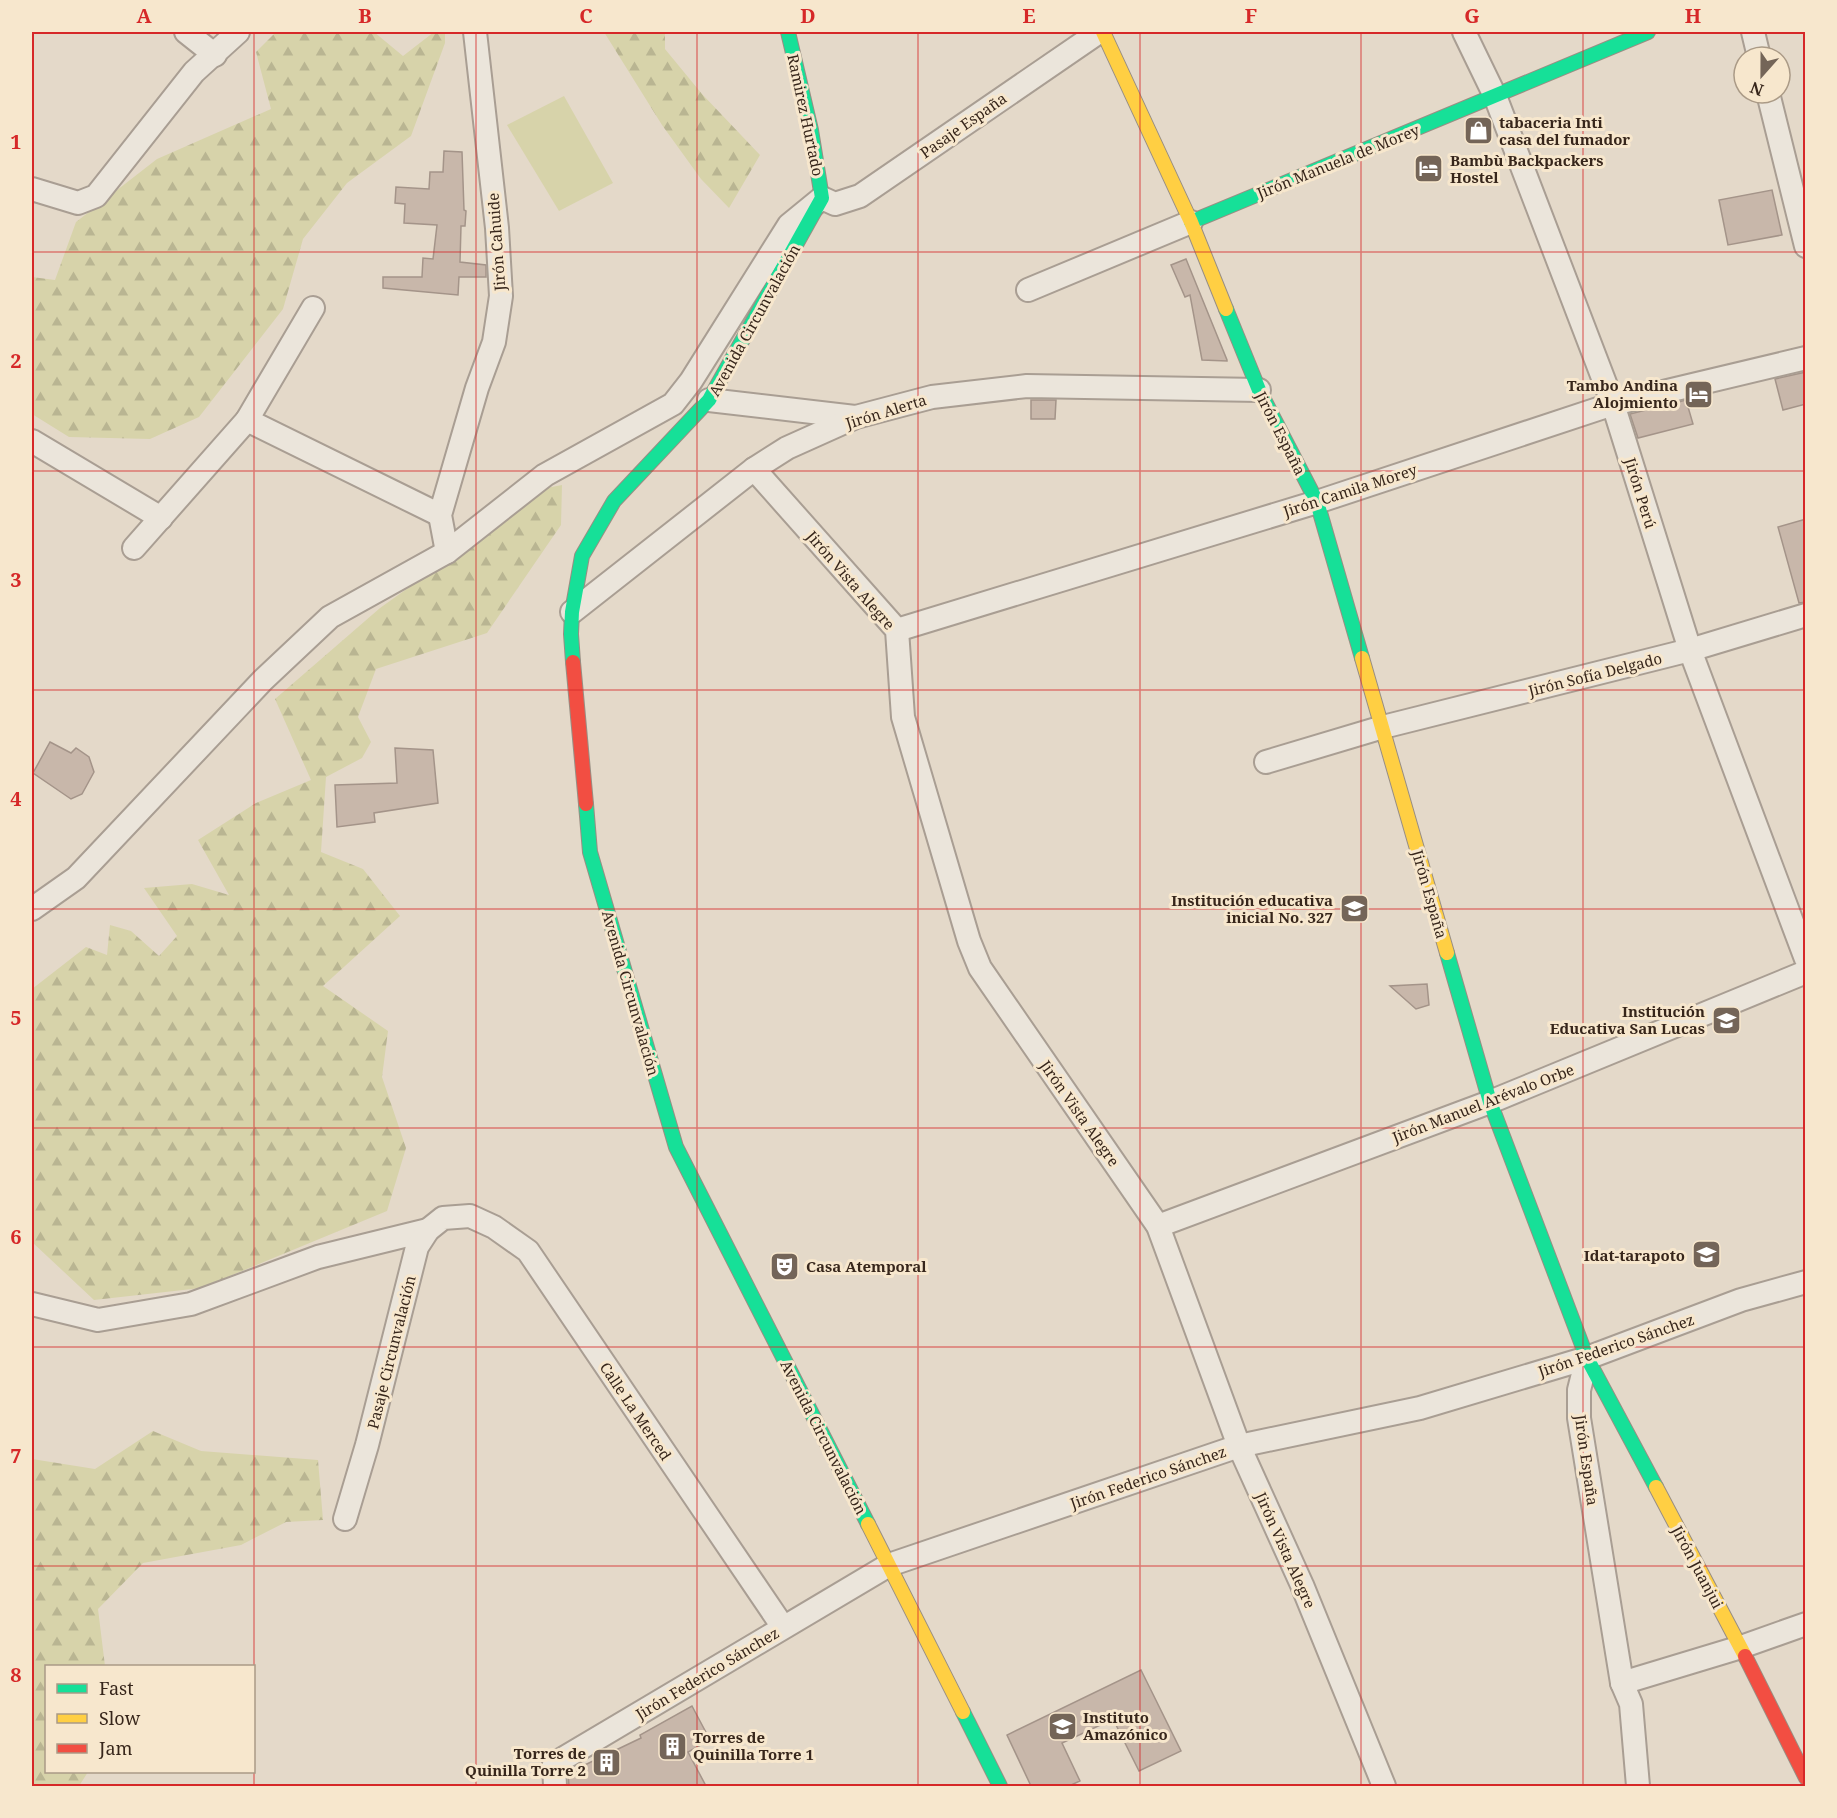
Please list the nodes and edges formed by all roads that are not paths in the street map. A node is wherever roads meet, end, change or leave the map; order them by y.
1 (186, 32) edge
2 (238, 32) edge
3 (475, 32) edge
4 (788, 32) edge
5 (1101, 32) edge
6 (1464, 32) edge
7 (1648, 32) edge
8 (215, 55) junction
9 (1495, 96) junction
10 (1771, 105) edge
11 (32, 189) edge
12 (822, 198) junction
13 (1191, 222) junction
14 (1806, 246) edge
15 (1028, 290) dead end
16 (313, 308) dead end
17 (1806, 358) edge
18 (1259, 390) junction
19 (709, 400) junction
20 (1613, 404) junction
21 (856, 417) junction
22 (247, 420) junction
23 (32, 441) edge
24 (754, 469) junction
25 (1317, 502) junction
26 (440, 515) junction
27 (161, 518) junction
28 (134, 548) dead end
29 (447, 552) junction
30 (572, 612) junction
31 (1806, 615) edge
32 (897, 630) junction
33 (1690, 650) junction
34 (1383, 727) junction
35 (1266, 762) dead end
36 (32, 909) edge
37 (1806, 959) edge
38 (1806, 972) edge
39 (1490, 1102) junction
40 (1158, 1226) junction
41 (428, 1230) junction
42 (1806, 1282) edge
43 (32, 1304) edge
44 (1587, 1358) junction
45 (1239, 1446) junction
46 (345, 1519) dead end
47 (889, 1565) junction
48 (1806, 1624) edge
49 (783, 1627) junction
50 (1741, 1647) junction
51 (1622, 1683) junction
52 (1806, 1778) edge
53 (555, 1786) edge
54 (1000, 1786) edge
55 (1384, 1786) edge
56 (1638, 1786) edge

1 - 8 street
2 - 8 street
3 - 26 street, Jirón Cahuide
4 - 12 street, Ramirez Hurtado
5 - 12 street, Pasaje España
5 - 13 street, Jirón España
6 - 9 street, Jirón Perú
7 - 9 street, Jirón Manuela de Morey
8 - 11 street
9 - 13 street, Jirón Manuela de Morey
9 - 20 street, Jirón Perú
10 - 14 street
12 - 19 street, Avenida Circunvalación
12 - 29 street
13 - 15 street, Jirón Manuela de Morey
13 - 18 street, Jirón España
16 - 22 street
17 - 20 street, Jirón Camila Morey
18 - 21 street, Jirón Alerta
18 - 25 street, Jirón España
19 - 21 street
19 - 30 street, Avenida Circunvalación
20 - 25 street, Jirón Camila Morey
20 - 33 street, Jirón Perú
21 - 24 street, Jirón Alerta
22 - 26 street
22 - 27 street
23 - 27 street
24 - 30 street, Jirón Alerta
24 - 32 street, Jirón Vista Alegre
25 - 32 street, Jirón Camila Morey
25 - 34 street, Jirón España
26 - 29 street, Jirón Cahuide
27 - 28 street
29 - 36 street
30 - 47 street, Avenida Circunvalación
31 - 33 street, Jirón Sofía Delgado
32 - 40 street, Jirón Vista Alegre
33 - 34 street, Jirón Sofía Delgado
33 - 37 street, Jirón Perú
34 - 35 street, Jirón Sofía Delgado
34 - 39 street, Jirón España
38 - 39 street, Jirón Manuel Arévalo Orbe
39 - 40 street, Jirón Manuel Arévalo Orbe
39 - 44 street, Jirón España
40 - 45 street, Jirón Vista Alegre
41 - 43 street
41 - 46 street, Pasaje Circunvalación
41 - 49 street, Calle La Merced
42 - 44 street, Jirón Federico Sánchez
44 - 45 street, Jirón Federico Sánchez
44 - 50 street, Jirón Juanjui
44 - 51 street, Jirón España
45 - 47 street, Jirón Federico Sánchez
45 - 55 street, Jirón Vista Alegre
47 - 49 street, Jirón Federico Sánchez
47 - 54 street, Avenida Circunvalación
48 - 50 street
49 - 53 street, Jirón Federico Sánchez
50 - 51 street
50 - 52 street, Jirón Juanjui
51 - 56 street, Jirón España

